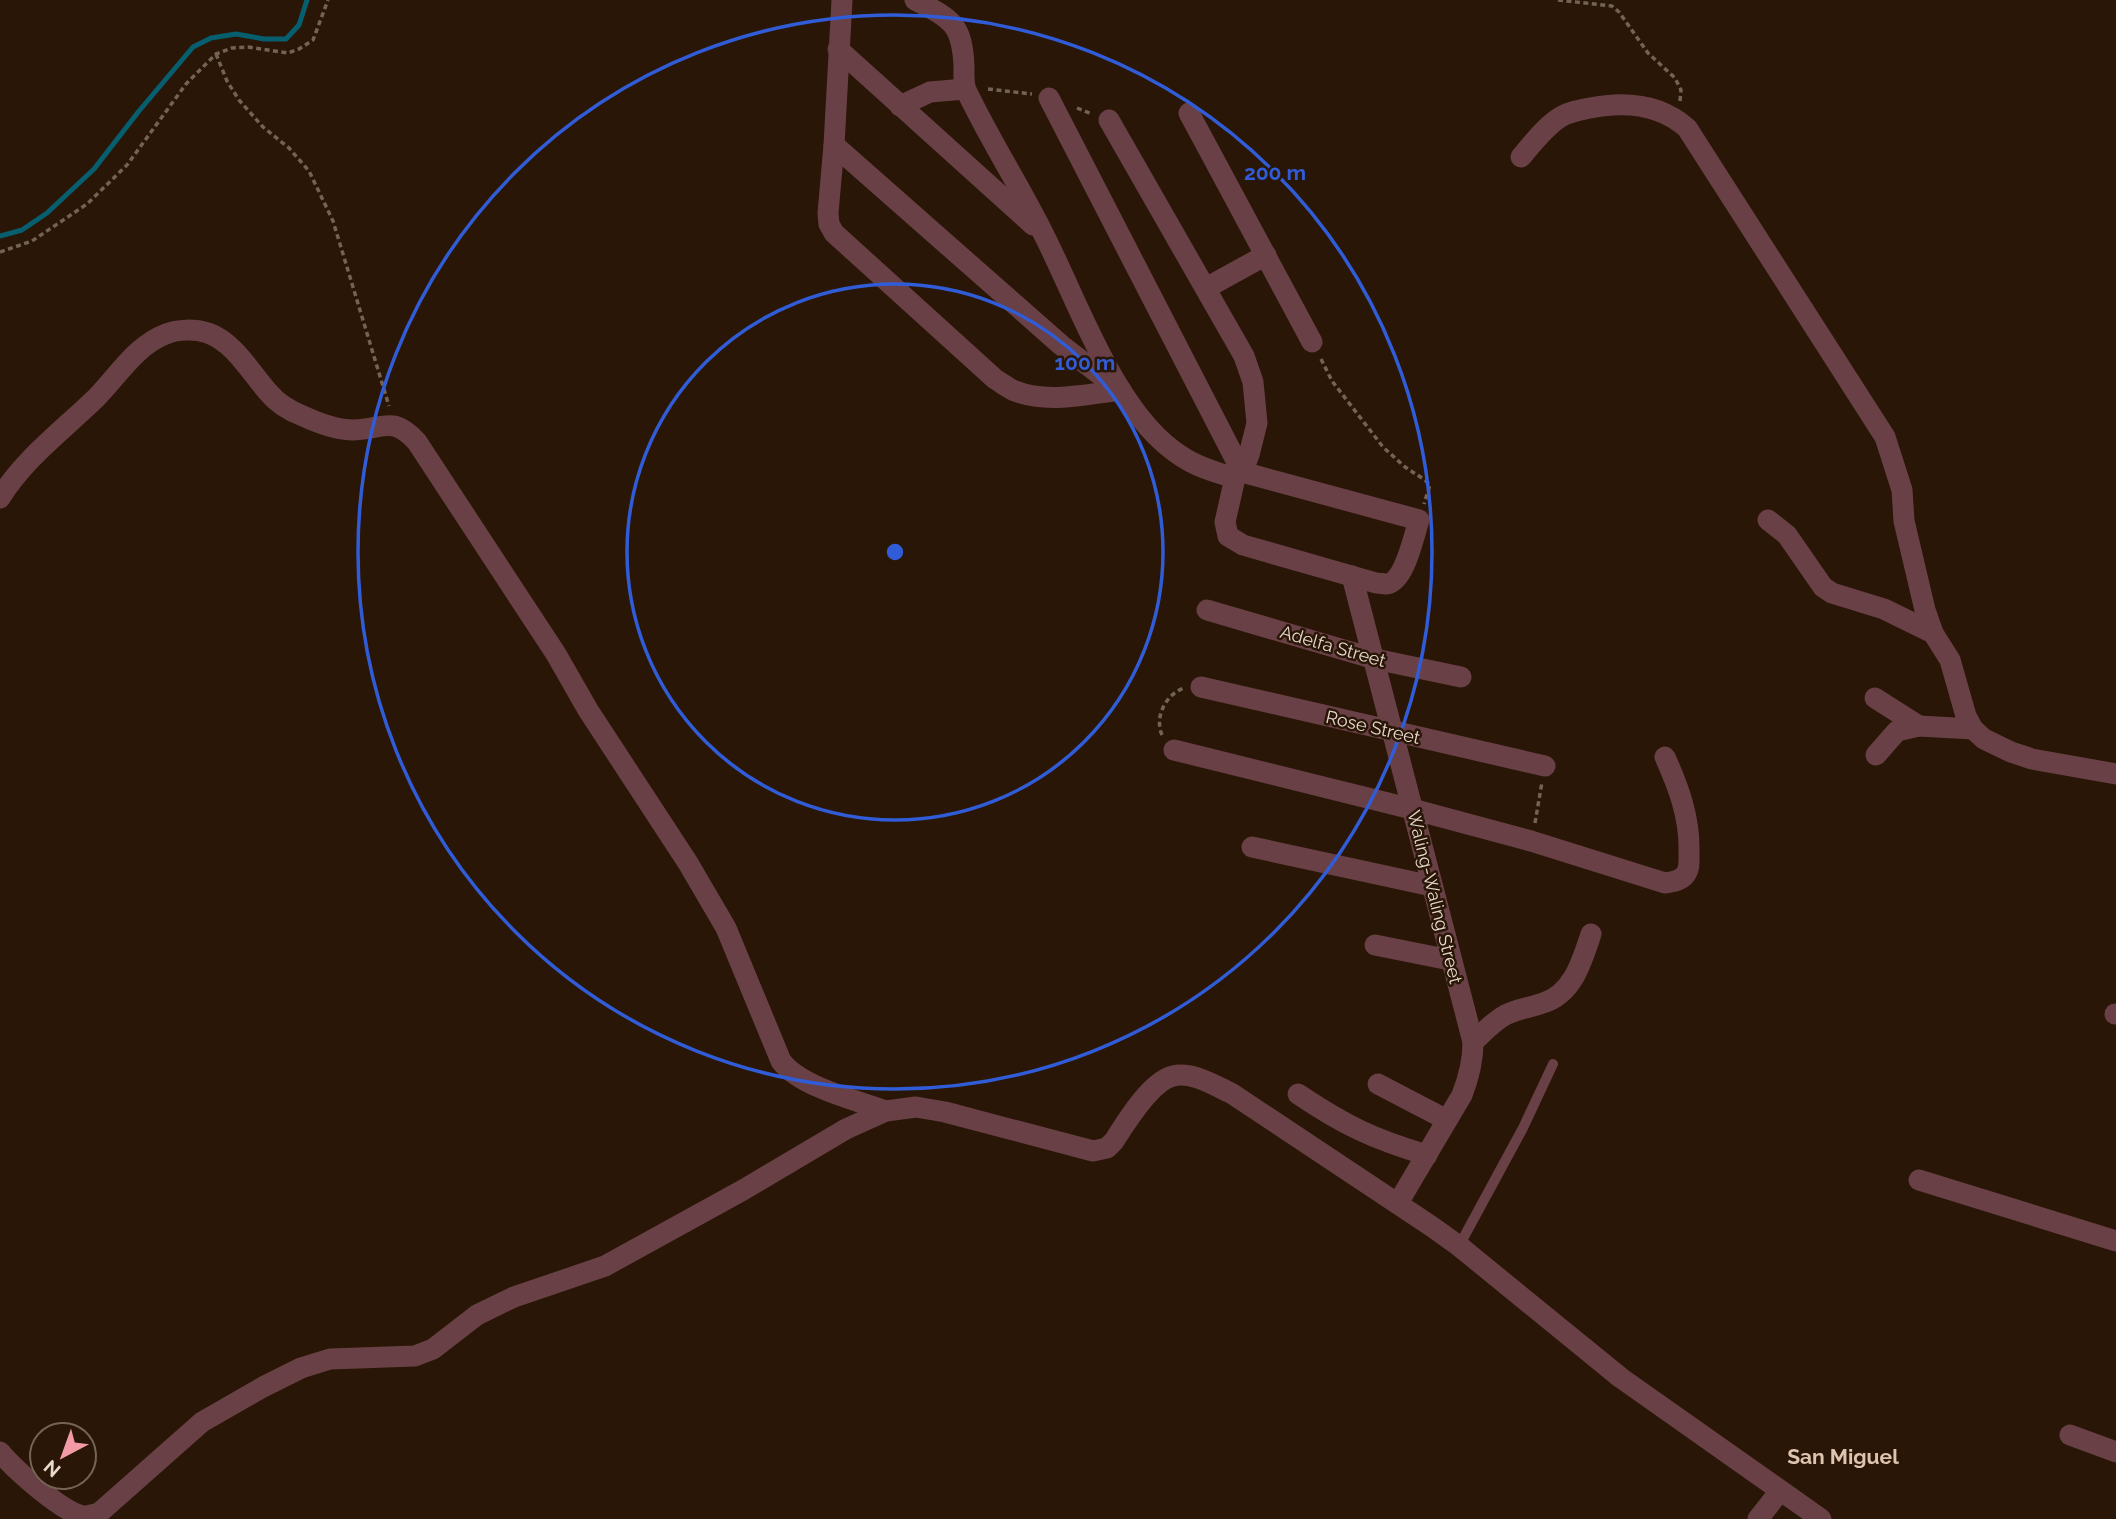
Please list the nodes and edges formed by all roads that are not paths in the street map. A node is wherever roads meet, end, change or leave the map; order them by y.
1 (842, 0) edge
2 (915, 0) edge
3 (838, 49) junction
4 (965, 89) junction
5 (1049, 98) dead end
6 (900, 106) junction
7 (1189, 113) dead end
8 (1109, 120) dead end
9 (834, 145) junction
10 (1521, 157) dead end
11 (1045, 236) junction
12 (1266, 255) junction
13 (1206, 288) junction
14 (1312, 342) road end
15 (1118, 387) junction
16 (1238, 475) junction
17 (0, 498) edge
18 (1768, 520) dead end
19 (1352, 576) junction
20 (1207, 610) dead end
21 (1933, 633) junction
22 (1375, 659) junction
23 (1461, 677) dead end
24 (1201, 687) road end
25 (1875, 698) dead end
26 (1919, 726) junction
27 (1973, 729) junction
28 (1394, 733) junction
29 (1174, 750) road end
30 (1876, 755) dead end
31 (1665, 757) dead end
32 (1545, 766) road end
33 (2116, 775) edge
34 (1412, 809) junction
35 (1252, 847) dead end
36 (1432, 886) junction
37 (1591, 934) dead end
38 (1375, 945) dead end
39 (1450, 960) junction
40 (1473, 1042) junction
41 (1553, 1064) dead end
42 (1378, 1084) dead end
43 (1298, 1094) dead end
44 (886, 1111) junction
45 (1447, 1119) junction
46 (1427, 1155) junction
47 (1919, 1180) dead end
48 (1398, 1203) junction
49 (2116, 1241) edge
50 (1459, 1246) junction
51 (2070, 1435) dead end
52 (0, 1452) edge
53 (2116, 1452) edge
54 (1780, 1491) junction
55 (1758, 1519) edge
56 (1821, 1519) edge

1 - 3 street
2 - 4 street
3 - 6 street
3 - 9 street
4 - 6 street
4 - 11 street
5 - 16 street
6 - 11 street
7 - 12 street
8 - 13 street
9 - 15 street
9 - 15 street
10 - 21 street
11 - 15 street
12 - 13 street
12 - 14 street
13 - 16 street
15 - 16 street
16 - 19 street
16 - 19 street
17 - 44 street
18 - 21 street
19 - 22 street, Waling-Waling Street
20 - 22 street, Adelfa Street
21 - 27 street
22 - 23 street, Adelfa Street
22 - 28 street, Waling-Waling Street
24 - 28 street, Rose Street
25 - 26 street
26 - 27 street
26 - 30 street
27 - 33 street
28 - 32 street, Rose Street
28 - 34 street, Waling-Waling Street
29 - 34 street
31 - 34 street
34 - 36 street, Waling-Waling Street
35 - 36 street
36 - 39 street, Waling-Waling Street
37 - 40 street
38 - 39 street
39 - 40 street, Waling-Waling Street
40 - 45 street, Waling-Waling Street
41 - 50 lane
42 - 45 street
43 - 46 street
44 - 48 street
44 - 52 street
45 - 46 street, Waling-Waling Street
46 - 48 street, Waling-Waling Street
47 - 49 street
48 - 50 street
50 - 54 street
51 - 53 street
54 - 55 street
54 - 56 street

